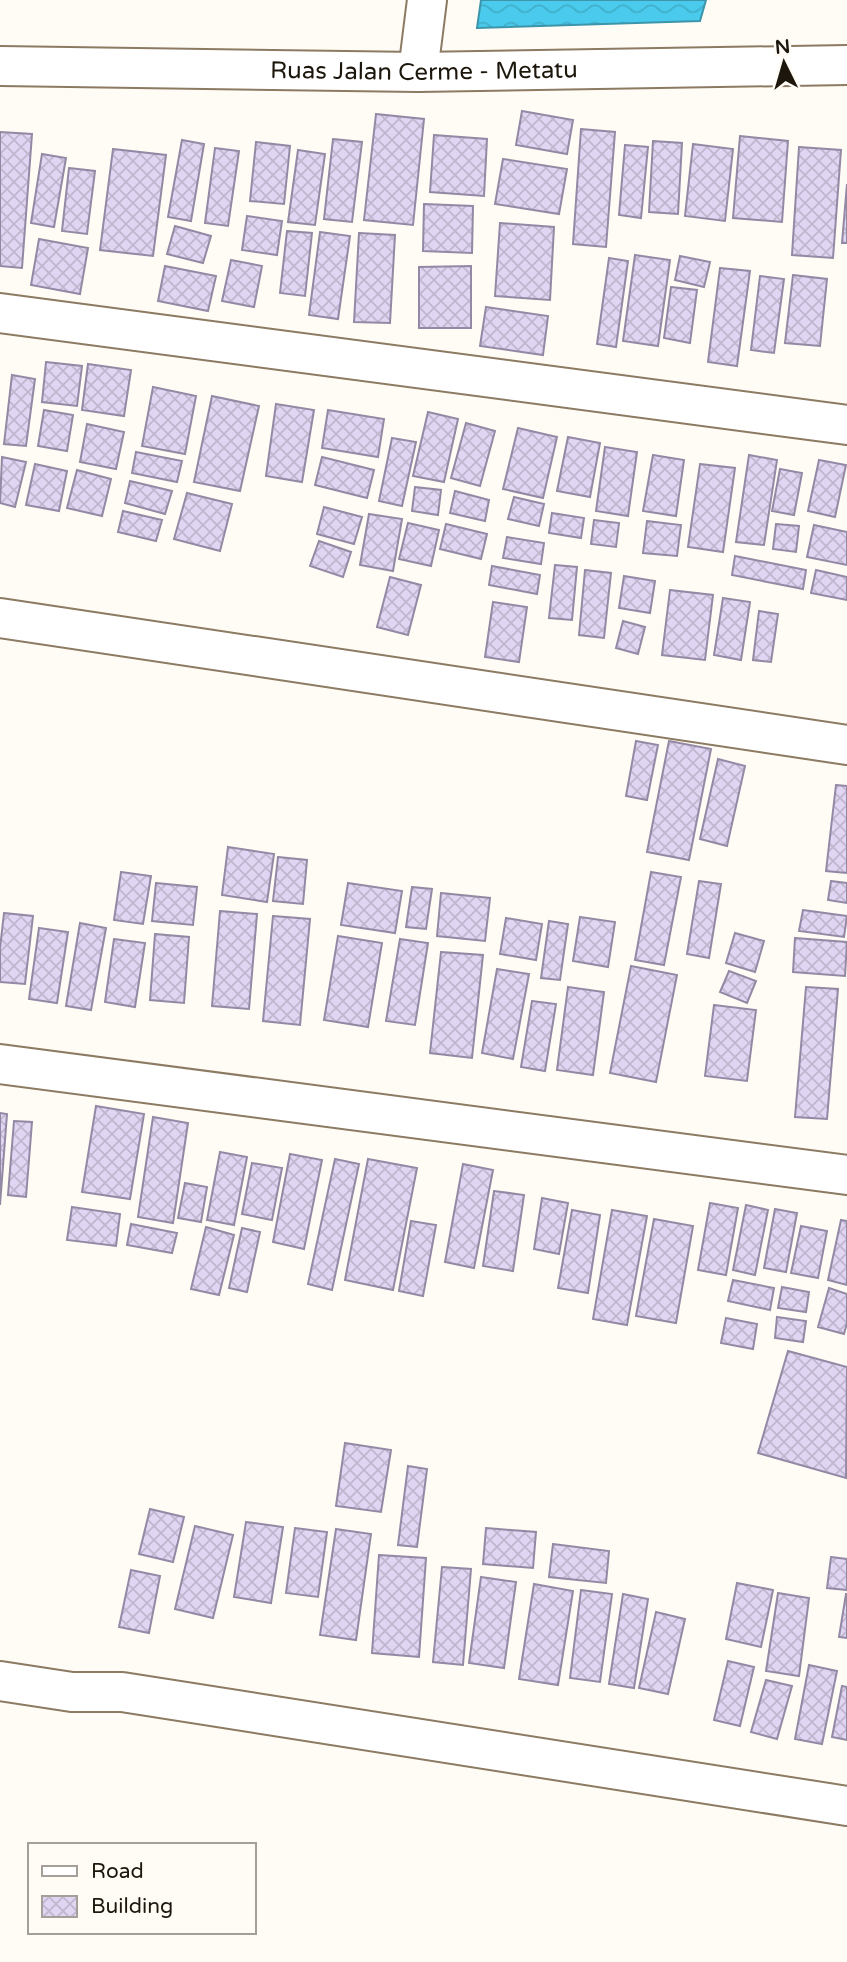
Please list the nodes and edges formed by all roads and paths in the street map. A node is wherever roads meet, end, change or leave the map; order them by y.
1 (427, 0) edge
2 (847, 65) edge
3 (0, 66) edge
4 (418, 72) junction
5 (0, 313) edge
6 (847, 425) edge
7 (0, 618) edge
8 (847, 745) edge
9 (0, 1064) edge
10 (847, 1175) edge
11 (0, 1681) edge
12 (847, 1806) edge

1 - 4 street
2 - 4 street, Ruas Jalan Cerme - Metatu
3 - 4 street, Ruas Jalan Cerme - Metatu
5 - 6 street
7 - 8 street
9 - 10 street
11 - 12 street

